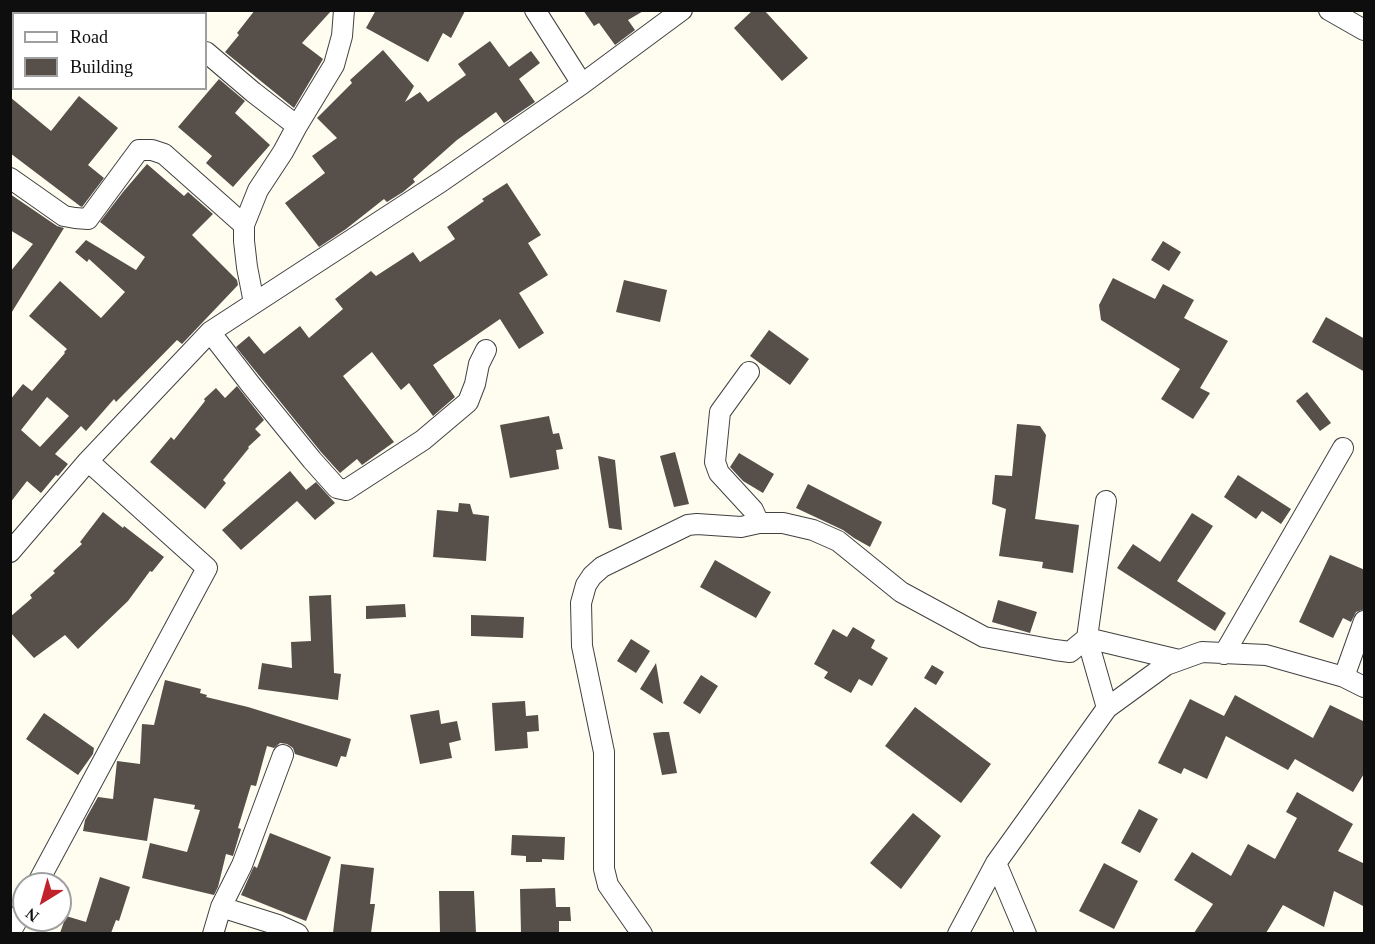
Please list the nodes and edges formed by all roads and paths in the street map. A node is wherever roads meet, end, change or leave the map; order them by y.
1 (344, 10) edge
2 (535, 10) edge
3 (682, 10) edge
4 (1329, 10) edge
5 (1365, 30) edge
6 (207, 53) edge
7 (582, 84) junction
8 (297, 126) junction
9 (10, 178) edge
10 (244, 225) junction
11 (254, 303) junction
12 (210, 332) junction
13 (486, 350) dead end
14 (749, 372) dead end
15 (1343, 448) dead end
16 (88, 461) junction
17 (1106, 501) dead end
18 (759, 523) junction
19 (10, 552) edge
20 (1365, 621) edge
21 (1087, 638) junction
22 (1224, 654) junction
23 (1179, 660) junction
24 (1344, 677) junction
25 (1365, 687) edge
26 (1107, 708) junction
27 (282, 755) dead end
28 (996, 863) junction
29 (43, 872) edge
30 (221, 907) junction
31 (213, 933) edge
32 (298, 933) edge
33 (642, 933) edge
34 (958, 933) edge
35 (1026, 933) edge

1 - 8 street
2 - 7 street
3 - 7 street
4 - 5 street
6 - 8 street
7 - 11 street
8 - 10 street
9 - 10 street
10 - 11 street
11 - 12 street
12 - 13 street
12 - 16 street
14 - 18 street
15 - 22 street
16 - 19 street
16 - 29 street
17 - 21 street
18 - 21 street
18 - 33 street
20 - 24 street
21 - 23 street
21 - 26 street
22 - 23 street
22 - 24 street
23 - 26 street
24 - 25 street
26 - 28 street
27 - 30 street
28 - 34 street
28 - 35 street
30 - 31 street
30 - 32 street

